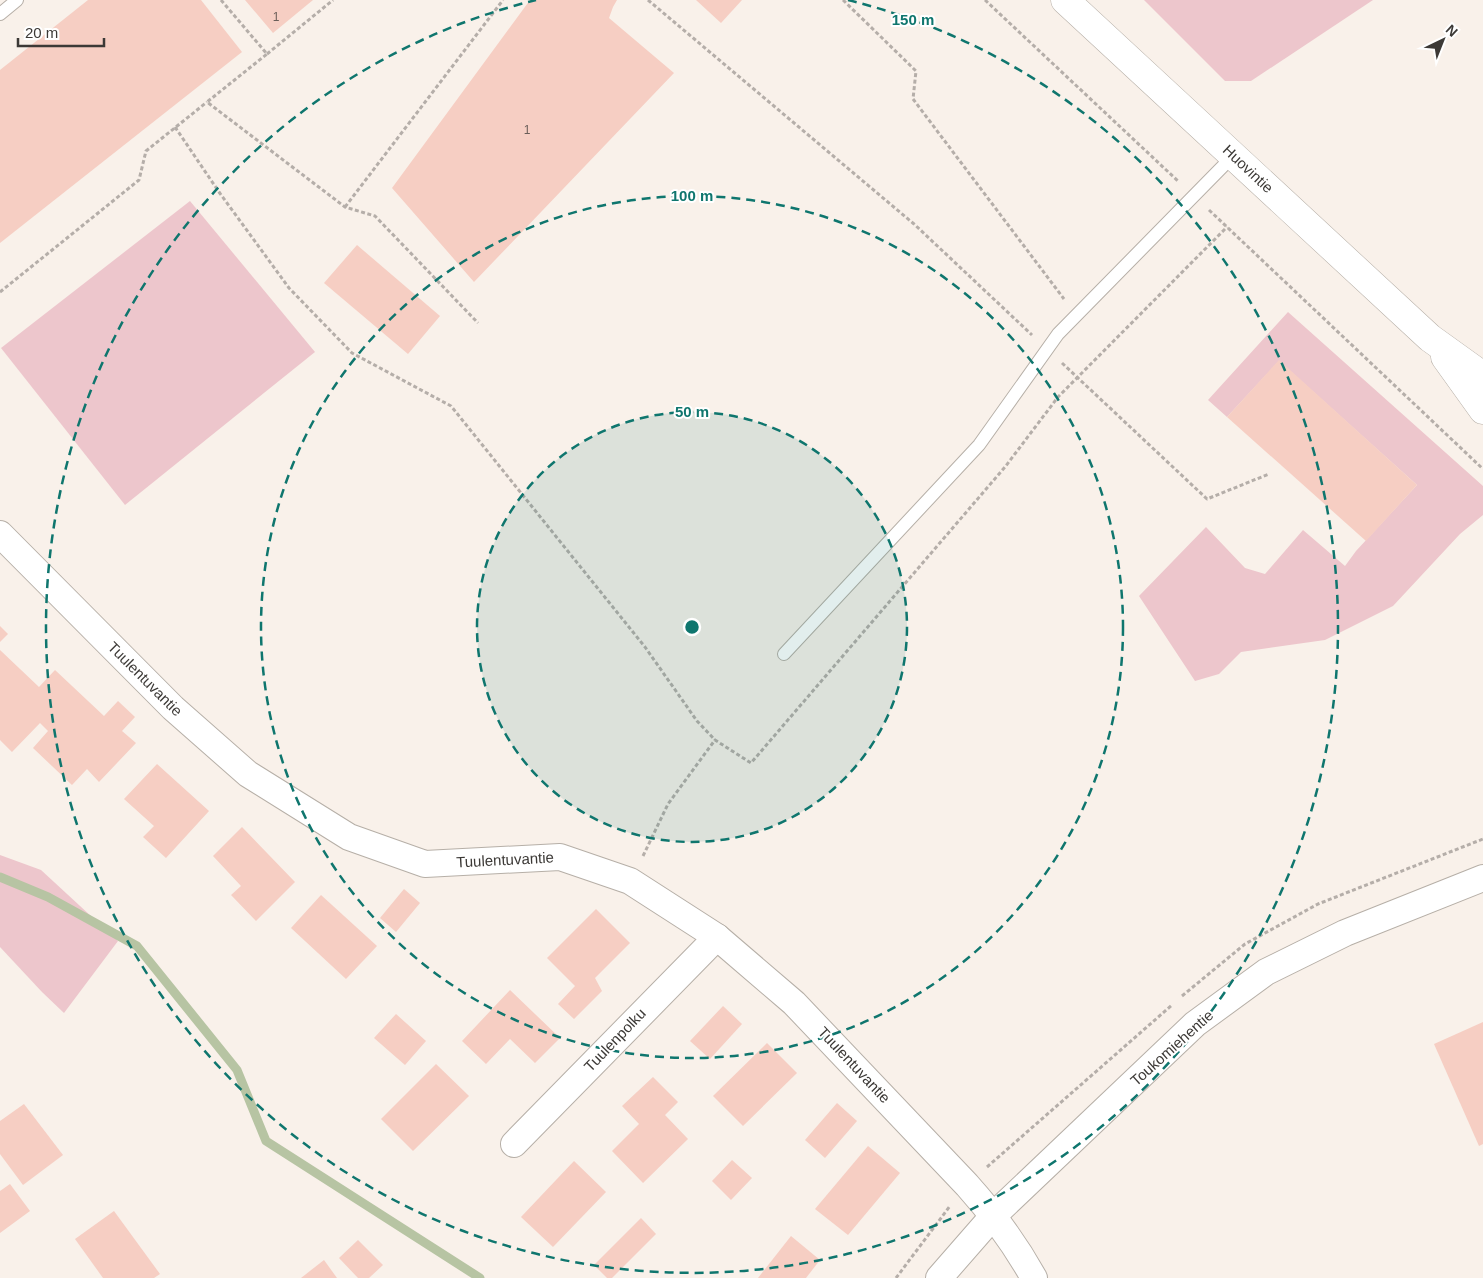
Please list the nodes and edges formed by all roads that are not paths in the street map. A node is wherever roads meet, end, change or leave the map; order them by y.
1 (17, 0) edge
2 (1065, 0) edge
3 (0, 14) edge
4 (1233, 156) junction
5 (1430, 338) junction
6 (1483, 376) edge
7 (1483, 410) edge
8 (0, 534) edge
9 (784, 654) dead end
10 (1483, 878) edge
11 (717, 937) junction
12 (514, 1144) dead end
13 (994, 1215) junction
14 (939, 1278) edge
15 (1034, 1278) edge

1 - 3 lane
2 - 4 main road, Huovintie
4 - 5 main road, Huovintie
4 - 9 lane
5 - 6 main road, Huovintie
5 - 7 main road, Huovintie
8 - 11 street, Tuulentuvantie
10 - 13 street, Toukomiehentie
11 - 12 street, Tuulenpolku
11 - 13 street, Tuulentuvantie
13 - 14 street, Toukomiehentie
13 - 15 street, Tuulentuvantie

